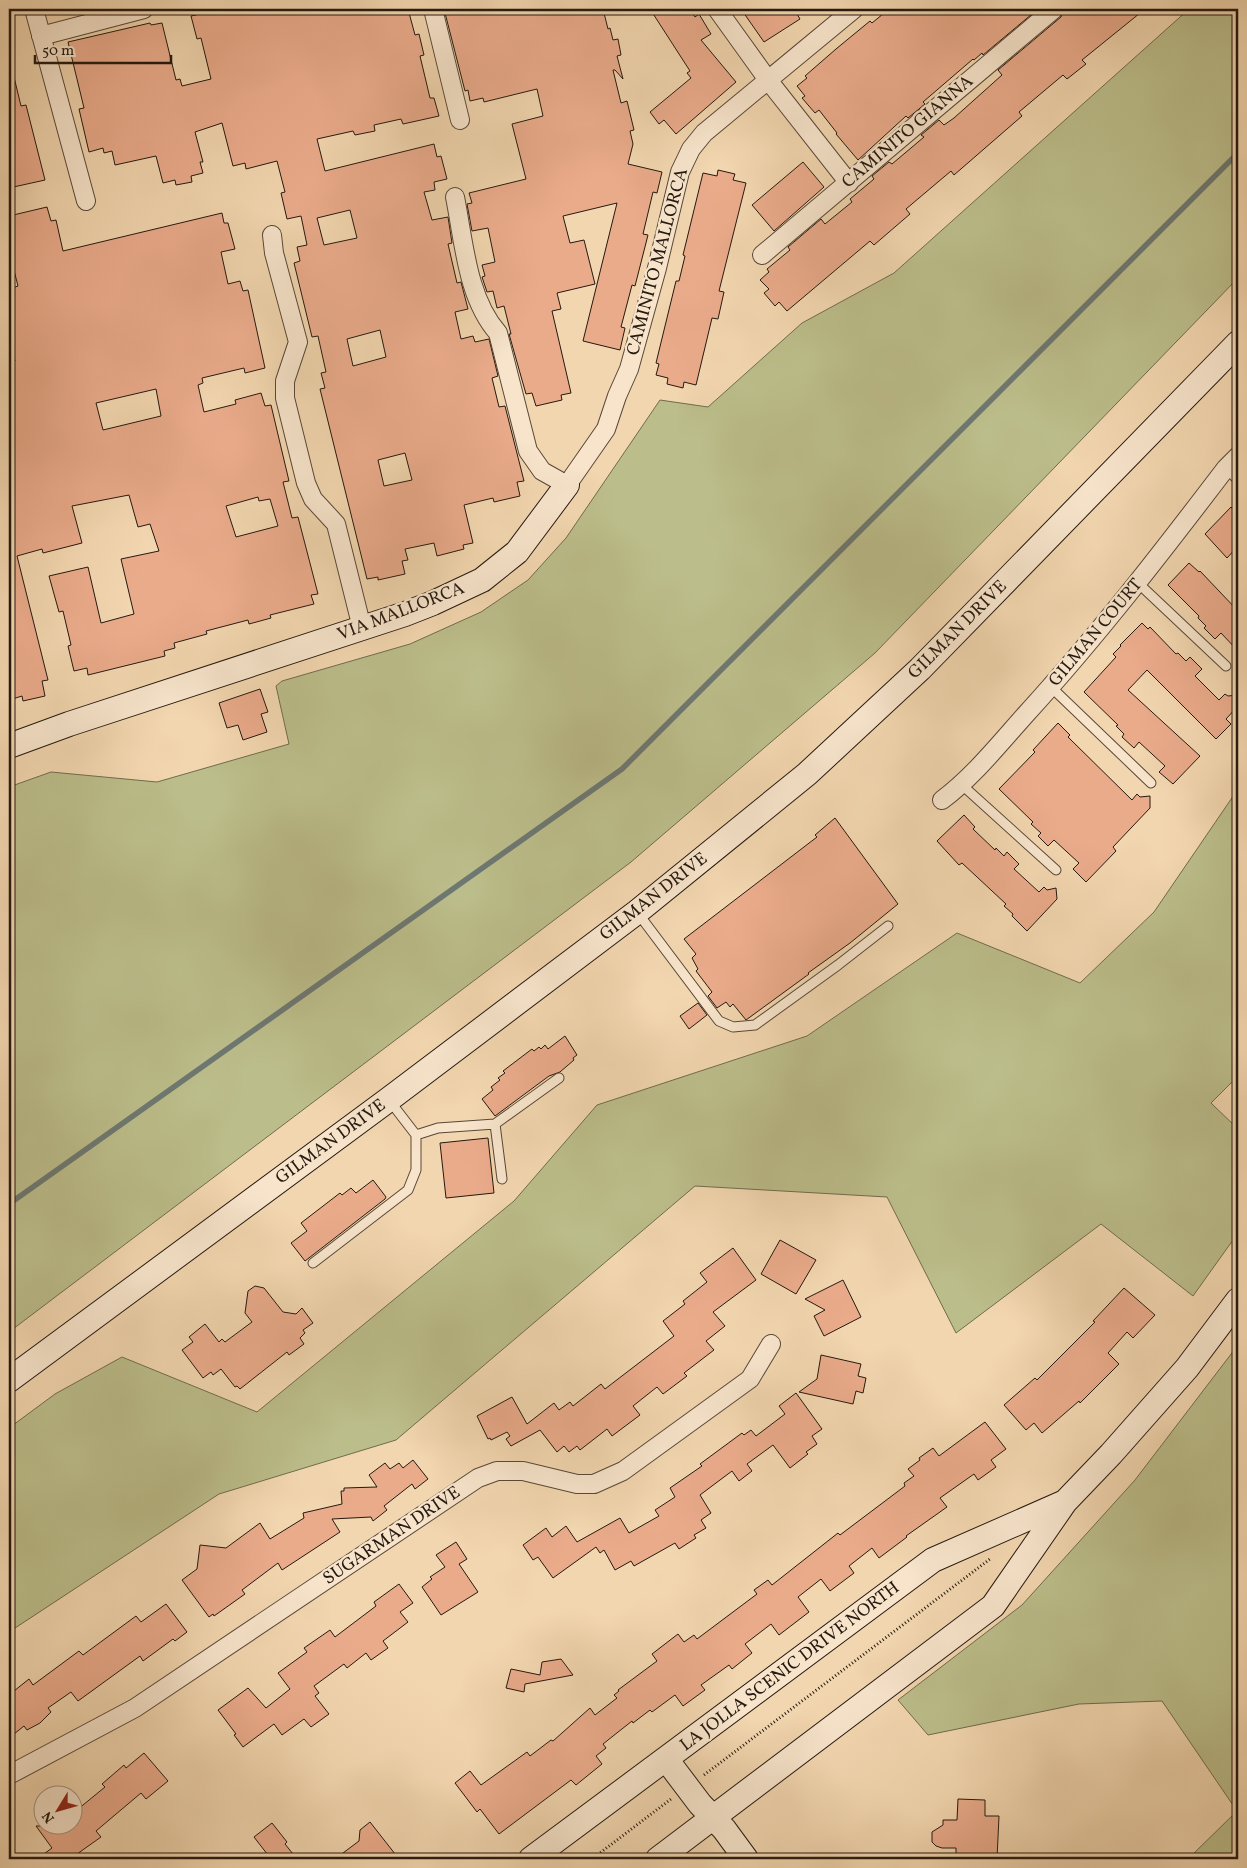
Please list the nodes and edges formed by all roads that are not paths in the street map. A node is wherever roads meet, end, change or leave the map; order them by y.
1 (34, 9) edge
2 (144, 9) edge
3 (433, 9) edge
4 (718, 9) edge
5 (854, 9) edge
6 (1054, 9) edge
7 (41, 36) junction
8 (768, 80) junction
9 (460, 120) dead end
10 (849, 183) junction
11 (455, 198) dead end
12 (86, 201) dead end
13 (272, 235) dead end
14 (762, 255) dead end
15 (1238, 343) edge
16 (1234, 468) edge
17 (567, 485) junction
18 (1138, 583) junction
19 (362, 628) junction
20 (1226, 666) dead end
21 (1051, 687) junction
22 (9, 746) edge
23 (1151, 783) dead end
24 (962, 785) junction
25 (942, 800) dead end
26 (1056, 870) dead end
27 (637, 912) junction
28 (888, 926) dead end
29 (559, 1078) dead end
30 (388, 1100) junction
31 (495, 1124) junction
32 (416, 1135) junction
33 (502, 1180) dead end
34 (313, 1263) dead end
35 (1238, 1300) edge
36 (771, 1344) dead end
37 (9, 1380) edge
38 (1065, 1502) junction
39 (666, 1759) junction
40 (9, 1775) edge
41 (713, 1818) junction
42 (531, 1859) edge
43 (658, 1859) edge
44 (746, 1859) edge

1 - 7 street
2 - 7 street
3 - 9 street
4 - 8 street
5 - 8 street, CAMINITO MALLORCA
6 - 10 street, CAMINITO GIANNA
7 - 12 street
8 - 10 street
8 - 17 street, CAMINITO MALLORCA
10 - 14 street, CAMINITO GIANNA
11 - 17 street
13 - 19 street
15 - 27 main road, GILMAN DRIVE
16 - 18 street, GILMAN COURT
17 - 19 main road, VIA MALLORCA
18 - 20 lane
18 - 21 street, GILMAN COURT
19 - 22 main road, VIA MALLORCA
21 - 23 lane
21 - 24 street, GILMAN COURT
24 - 25 street, GILMAN COURT
24 - 26 lane
27 - 28 lane
27 - 30 main road, GILMAN DRIVE
29 - 31 lane
30 - 32 lane
30 - 37 main road, GILMAN DRIVE
31 - 32 lane
31 - 33 lane
32 - 34 lane
35 - 38 main road, LA JOLLA SCENIC DRIVE NORTH
36 - 40 street, SUGARMAN DRIVE
38 - 39 main road, LA JOLLA SCENIC DRIVE NORTH
38 - 41 main road, LA JOLLA SCENIC DRIVE NORTH
39 - 41 main road
39 - 42 main road, LA JOLLA SCENIC DRIVE NORTH
41 - 43 main road, LA JOLLA SCENIC DRIVE NORTH
41 - 44 main road

